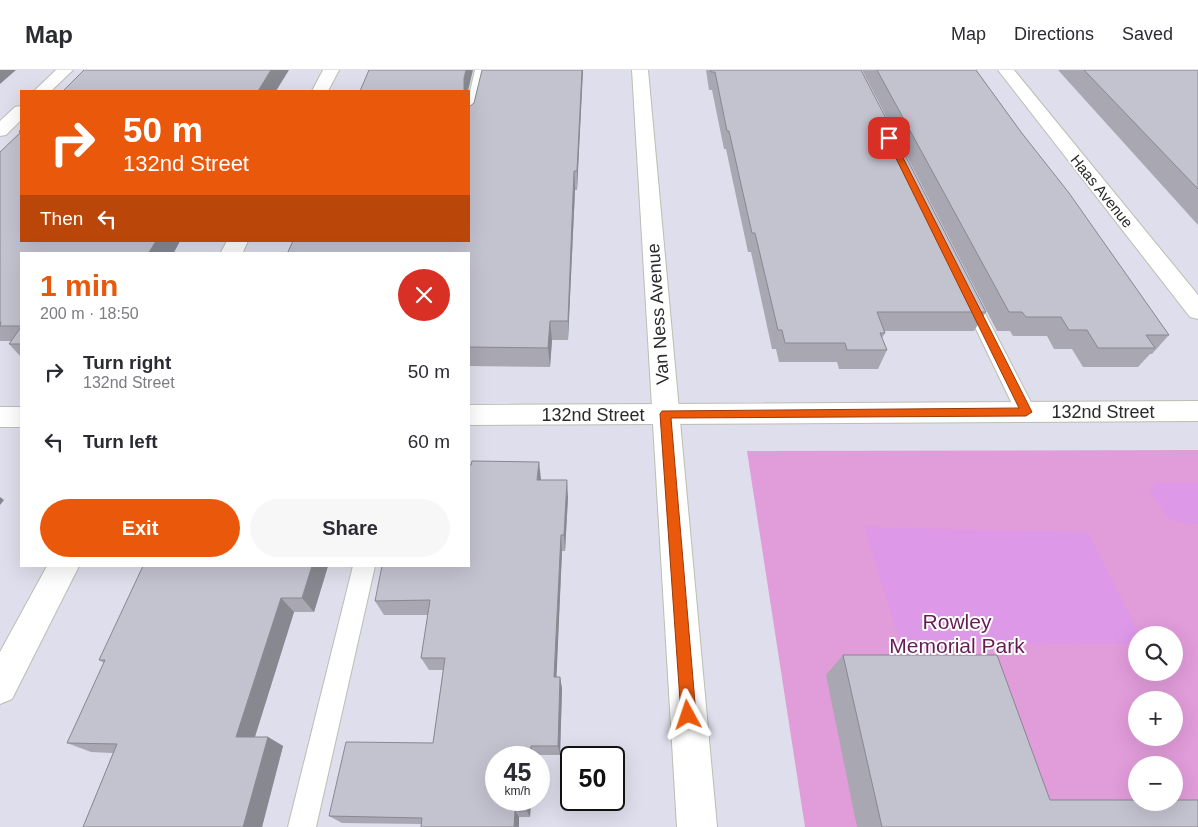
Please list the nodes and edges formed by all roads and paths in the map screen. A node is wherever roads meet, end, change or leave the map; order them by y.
1 (65, 70) edge
2 (331, 70) edge
3 (481, 70) edge
4 (640, 70) edge
5 (1006, 70) edge
6 (43, 90) edge
7 (321, 90) edge
8 (20, 112) edge
9 (470, 117) edge
10 (0, 131) edge
11 (960, 280) edge
12 (1198, 311) edge
13 (1026, 412) junction
14 (1198, 412) edge
15 (665, 414) junction
16 (470, 415) edge
17 (0, 417) edge
18 (20, 417) edge
19 (63, 567) edge
20 (364, 567) edge
21 (0, 687) edge
22 (302, 827) edge
23 (697, 827) edge

1 - 6 street
2 - 7 street
3 - 9 lane
4 - 15 street, Van Ness Avenue
5 - 12 street, Haas Avenue
8 - 10 street
11 - 13 lane
13 - 14 street, 132nd Street
13 - 15 street, 132nd Street
15 - 16 street, 132nd Street
15 - 23 street, Van Ness Avenue
17 - 18 street
19 - 21 street
20 - 22 lane

